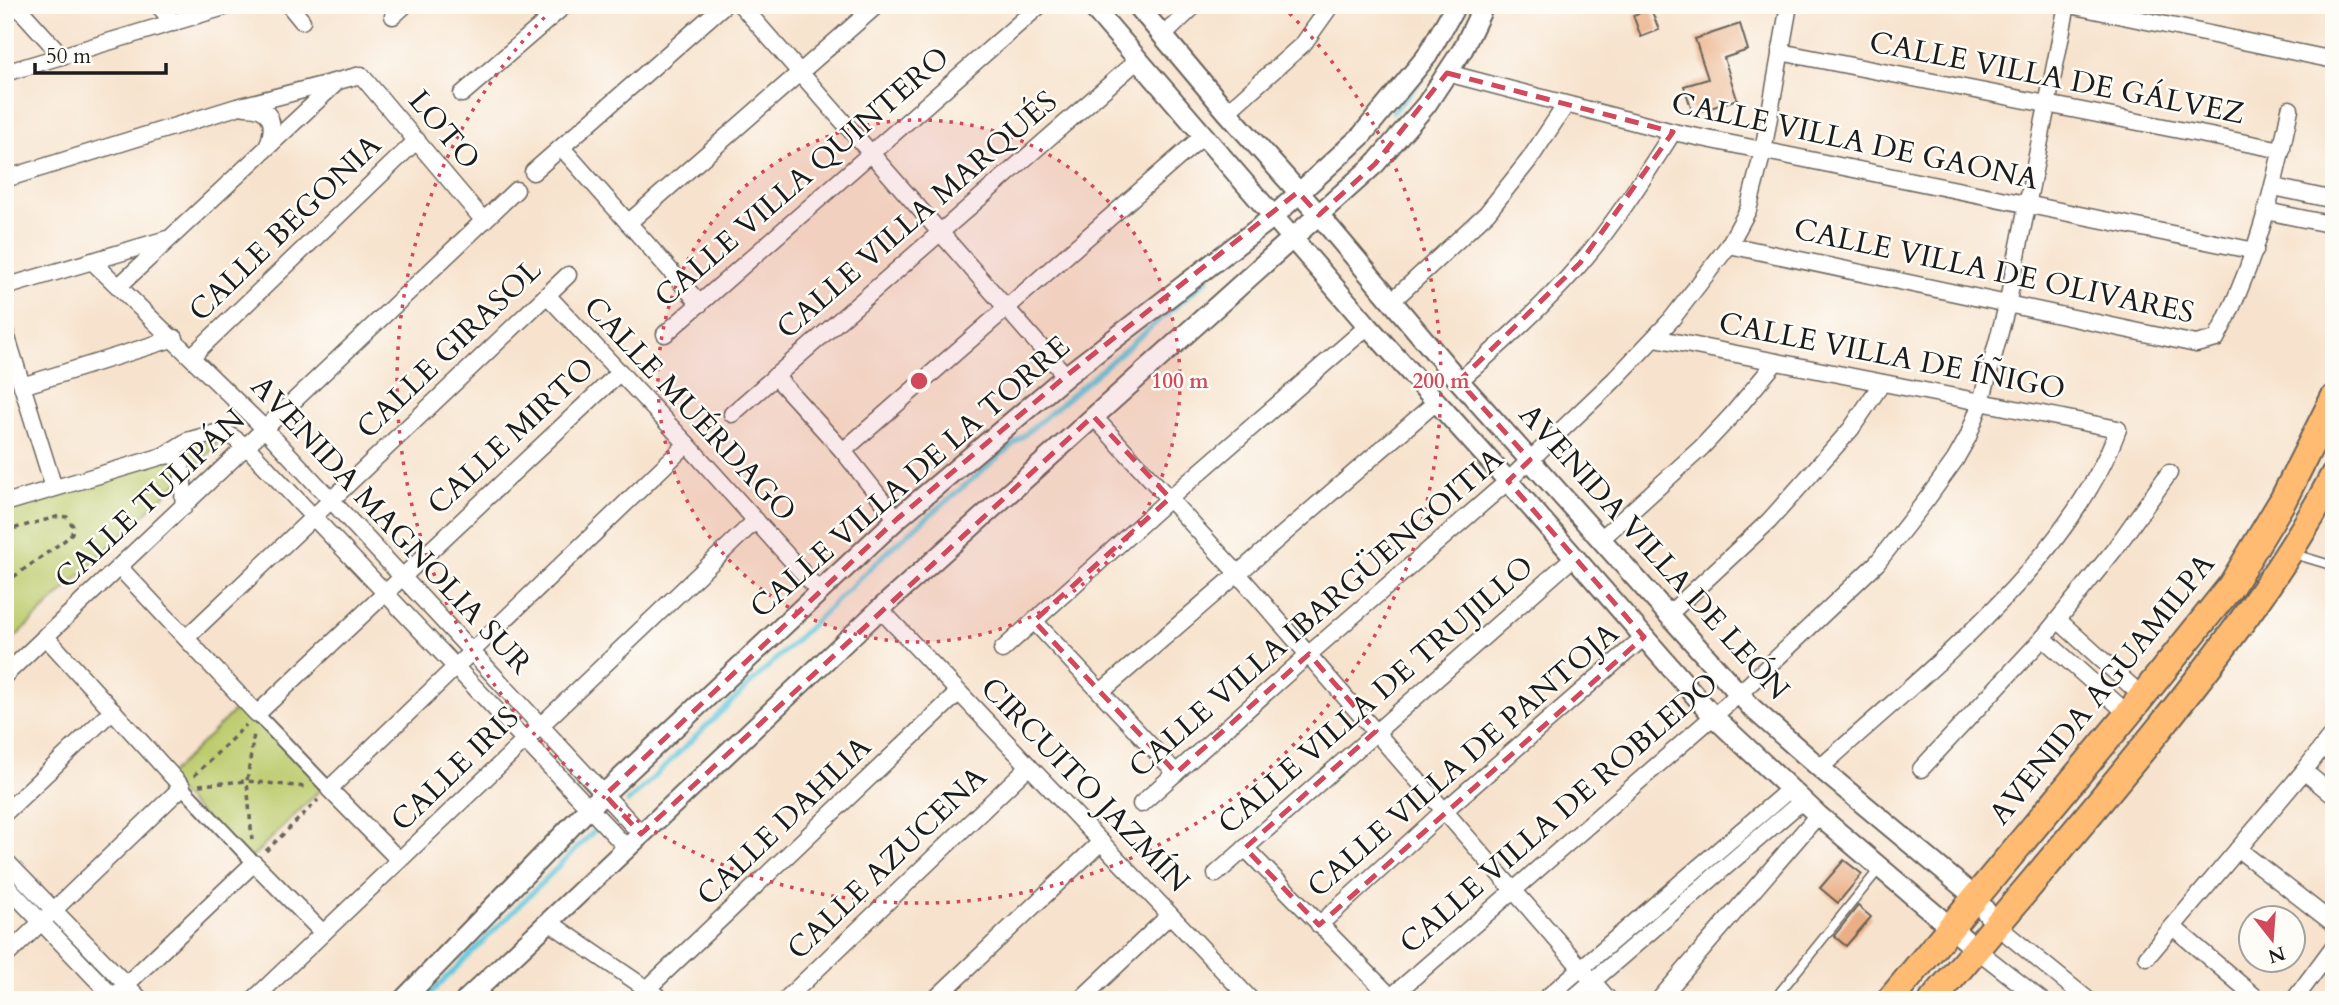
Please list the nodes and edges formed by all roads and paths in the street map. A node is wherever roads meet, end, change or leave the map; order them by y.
1 (16, 5) edge
2 (158, 5) edge
3 (231, 5) edge
4 (289, 5) edge
5 (565, 5) edge
6 (724, 5) edge
7 (741, 5) edge
8 (877, 5) edge
9 (1040, 5) edge
10 (1091, 5) edge
11 (1137, 5) edge
12 (1195, 5) edge
13 (1331, 5) edge
14 (1456, 5) edge
15 (1484, 5) edge
16 (1788, 5) edge
17 (2069, 5) edge
18 (302, 21) dead end
19 (174, 23) junction
20 (1163, 36) junction
21 (1780, 52) junction
22 (62, 56) junction
23 (1139, 59) junction
24 (2334, 60) edge
25 (800, 72) junction
26 (5, 73) edge
27 (1447, 73) junction
28 (336, 83) junction
29 (462, 94) dead end
30 (2048, 105) junction
31 (1565, 106) junction
32 (237, 107) junction
33 (2290, 109) dead end
34 (1227, 112) junction
35 (1673, 132) junction
36 (1204, 135) junction
37 (416, 139) junction
38 (267, 148) junction
39 (562, 148) junction
40 (2281, 150) junction
41 (1763, 151) junction
42 (871, 153) junction
43 (533, 172) dead end
44 (5, 179) edge
45 (2274, 187) junction
46 (516, 190) dead end
47 (1298, 192) junction
48 (2330, 199) edge
49 (2026, 206) junction
50 (2266, 211) junction
51 (1319, 215) junction
52 (1273, 217) junction
53 (484, 221) junction
54 (628, 223) junction
55 (2327, 224) edge
56 (940, 232) junction
57 (171, 237) junction
58 (1292, 237) junction
59 (1729, 245) junction
60 (2255, 251) junction
61 (93, 261) junction
62 (568, 275) dead end
63 (119, 286) junction
64 (5, 287) edge
65 (547, 295) junction
66 (1391, 302) junction
67 (700, 304) junction
68 (2007, 306) junction
69 (1007, 307) junction
70 (1368, 326) junction
71 (5, 331) edge
72 (665, 334) dead end
73 (174, 338) junction
74 (1655, 338) junction
75 (192, 356) junction
76 (1776, 362) junction
77 (620, 372) junction
78 (775, 376) junction
79 (1066, 376) junction
80 (1459, 381) junction
81 (1882, 383) junction
82 (22, 386) junction
83 (2334, 398) edge
84 (1436, 402) junction
85 (1981, 402) junction
86 (732, 414) dead end
87 (1093, 416) junction
88 (265, 429) junction
89 (2334, 437) edge
90 (687, 444) junction
91 (247, 447) junction
92 (843, 451) junction
93 (163, 456) junction
94 (1530, 460) junction
95 (2169, 473) dead end
96 (1508, 481) junction
97 (2333, 481) edge
98 (54, 488) junction
99 (1170, 498) junction
100 (331, 500) junction
101 (5, 503) edge
102 (184, 507) junction
103 (313, 517) junction
104 (897, 519) junction
105 (756, 520) junction
106 (5, 531) edge
107 (1601, 540) junction
108 (2287, 552) junction
109 (1574, 557) junction
110 (2334, 566) edge
111 (120, 568) junction
112 (1238, 574) junction
113 (402, 577) junction
114 (5, 583) edge
115 (2231, 586) junction
116 (820, 592) junction
117 (385, 593) junction
118 (880, 609) junction
119 (1668, 615) junction
120 (2058, 620) junction
121 (1034, 621) junction
122 (46, 636) junction
123 (1644, 637) junction
124 (186, 638) junction
125 (2043, 638) junction
126 (1002, 650) dead end
127 (471, 652) junction
128 (1309, 654) junction
129 (456, 667) junction
130 (5, 675) edge
131 (1101, 692) junction
132 (958, 693) junction
133 (1739, 694) junction
134 (2135, 705) junction
135 (113, 710) junction
136 (257, 714) junction
137 (1713, 716) junction
138 (540, 726) junction
139 (1376, 731) junction
140 (2334, 732) edge
141 (525, 740) junction
142 (1028, 766) junction
143 (1820, 768) junction
144 (1921, 769) dead end
145 (2304, 771) junction
146 (1176, 773) junction
147 (247, 780) junction
148 (182, 787) junction
149 (329, 789) junction
150 (604, 795) junction
151 (1797, 795) junction
152 (2334, 796) edge
153 (1141, 804) dead end
154 (589, 808) junction
155 (1444, 811) junction
156 (5, 813) edge
157 (1818, 815) junction
158 (634, 841) junction
159 (1101, 842) junction
160 (1245, 848) junction
161 (2238, 849) junction
162 (5, 860) edge
163 (399, 860) junction
164 (254, 863) junction
165 (1880, 867) junction
166 (1216, 874) dead end
167 (5, 884) edge
168 (1513, 889) junction
169 (1976, 898) junction
170 (54, 910) junction
171 (1170, 915) junction
172 (42, 922) junction
173 (549, 922) junction
174 (2334, 924) edge
175 (1318, 925) junction
176 (1996, 925) junction
177 (2173, 927) junction
178 (1951, 928) junction
179 (323, 933) junction
180 (2334, 946) edge
181 (1976, 949) junction
182 (5, 957) edge
183 (2147, 957) dead end
184 (1581, 968) junction
185 (1592, 981) junction
186 (126, 985) junction
187 (647, 989) junction
188 (473, 998) edge
189 (1393, 998) edge
190 (113, 999) edge
191 (141, 1000) edge
192 (253, 1000) edge
193 (403, 1000) edge
194 (663, 1000) edge
195 (785, 1000) edge
196 (934, 1000) edge
197 (1080, 1000) edge
198 (1251, 1000) edge
199 (1544, 1000) edge
200 (1571, 1000) edge
201 (1609, 1000) edge
202 (1659, 1000) edge
203 (1778, 1000) edge
204 (1890, 1000) edge
205 (1933, 1000) edge
206 (2041, 1000) edge
207 (2088, 1000) edge
208 (2259, 1000) edge
209 (2294, 1000) edge

1 - 22 street
2 - 19 street
3 - 19 street
4 - 18 street
5 - 29 street
6 - 39 street
7 - 25 street
8 - 25 street
9 - 42 street, CALLE VILLA QUINTERO
10 - 23 street, AVENIDA VILLA DE LEÓN
11 - 20 street, AVENIDA VILLA DE LEÓN
12 - 20 street
13 - 34 street
14 - 47 street, CALLE VILLA DE LA TORRE
15 - 27 street
16 - 21 street, CALLE VILLA IBARGÜENGOITIA
17 - 24 street
17 - 30 street, CALLE VILLA DE ROBLEDO
19 - 22 street
20 - 34 street, AVENIDA VILLA DE LEÓN
21 - 30 street, CALLE VILLA DE GÁLVEZ
21 - 41 street, CALLE VILLA IBARGÜENGOITIA
22 - 26 street
23 - 36 street, AVENIDA VILLA DE LEÓN
23 - 56 street, CALLE VILLA MARQUÉS
25 - 42 street
25 - 54 street
27 - 31 street, CALLE VILLA DE GAONA
27 - 51 street
28 - 32 street
28 - 37 street, LOTO
28 - 38 street
30 - 40 street, CALLE VILLA DE GÁLVEZ
30 - 49 street, CALLE VILLA DE ROBLEDO
31 - 35 street, CALLE VILLA DE GAONA
31 - 66 street
32 - 38 street
32 - 44 street
33 - 40 street, CALLE VILLA DE OLIVARES
34 - 47 street, AVENIDA VILLA DE LEÓN
35 - 41 street, CALLE VILLA DE GAONA
35 - 80 street
36 - 52 street, AVENIDA VILLA DE LEÓN
36 - 69 street
37 - 53 street, LOTO
37 - 75 street, CALLE BEGONIA
38 - 57 street
39 - 43 street
39 - 54 street
40 - 45 street, CALLE VILLA DE OLIVARES
41 - 49 street, CALLE VILLA DE GAONA
41 - 59 street, CALLE VILLA IBARGÜENGOITIA
42 - 56 street
42 - 67 street, CALLE VILLA QUINTERO
45 - 48 street
45 - 50 street, CALLE VILLA DE OLIVARES
46 - 53 street, CALLE TULIPÁN
47 - 51 street, AVENIDA VILLA DE LEÓN
47 - 52 street, CALLE VILLA DE LA TORRE
48 - 55 street
49 - 60 street, CALLE VILLA DE GAONA
49 - 68 street, CALLE VILLA DE ROBLEDO
50 - 55 street
50 - 60 street, CALLE VILLA DE OLIVARES
51 - 58 street
51 - 66 street, AVENIDA VILLA DE LEÓN
52 - 58 street, AVENIDA VILLA DE LEÓN
52 - 79 street, CALLE VILLA DE LA TORRE
53 - 88 street, CALLE TULIPÁN
54 - 67 street
56 - 69 street
56 - 78 street, CALLE VILLA MARQUÉS
57 - 61 street
57 - 63 street
58 - 70 street, AVENIDA VILLA DE LEÓN
58 - 87 street
59 - 68 street, CALLE VILLA DE OLIVARES
59 - 74 street, CALLE VILLA IBARGÜENGOITIA
60 - 68 street, CALLE VILLA DE OLIVARES
61 - 63 street, AVENIDA MAGNOLIA SUR
61 - 64 street
62 - 65 street, CALLE GIRASOL
63 - 73 street, AVENIDA MAGNOLIA SUR
65 - 77 street, CALLE MUÉRDAGO
65 - 100 street, CALLE GIRASOL
66 - 80 street, AVENIDA VILLA DE LEÓN
67 - 72 street, CALLE VILLA QUINTERO
68 - 85 street, CALLE VILLA DE ROBLEDO
69 - 79 street
69 - 92 street
70 - 84 street, AVENIDA VILLA DE LEÓN
70 - 99 street
71 - 82 street
73 - 75 street, AVENIDA MAGNOLIA SUR
73 - 82 street
74 - 76 street, CALLE VILLA DE ÍÑIGO
74 - 94 street, CALLE VILLA IBARGÜENGOITIA
75 - 88 street, AVENIDA MAGNOLIA SUR
76 - 81 street, CALLE VILLA DE ÍÑIGO
76 - 107 street
77 - 90 street, CALLE MUÉRDAGO
77 - 113 street, CALLE MIRTO
78 - 86 street, CALLE VILLA MARQUÉS
78 - 92 street
79 - 104 street, CALLE VILLA DE LA TORRE
80 - 94 street, AVENIDA VILLA DE LEÓN
81 - 85 street, CALLE VILLA DE ÍÑIGO
81 - 119 street
82 - 98 street
83 - 115 main road, AVENIDA AGUAMILPA
84 - 96 street, AVENIDA VILLA DE LEÓN
84 - 112 street
85 - 133 street, CALLE VILLA DE ROBLEDO
85 - 143 street, CALLE VILLA DE ÍÑIGO
87 - 99 street
87 - 118 street
88 - 91 street, CALLE TULIPÁN
88 - 100 street, AVENIDA MAGNOLIA SUR
89 - 97 main road
90 - 105 street, CALLE MUÉRDAGO
90 - 127 street
91 - 93 street
91 - 102 street, CALLE TULIPÁN
91 - 103 street, AVENIDA MAGNOLIA SUR
92 - 104 street
93 - 98 street
93 - 102 street
94 - 96 street, CALLE VILLA IBARGÜENGOITIA
94 - 107 street, AVENIDA VILLA DE LEÓN
95 - 120 street
96 - 109 street, AVENIDA VILLA DE LEÓN
96 - 128 street, CALLE VILLA IBARGÜENGOITIA
97 - 108 main road
97 - 115 main road
98 - 101 street
99 - 112 street
99 - 121 street
100 - 103 street, CALLE GIRASOL
100 - 113 street, AVENIDA MAGNOLIA SUR
102 - 111 street, CALLE TULIPÁN
103 - 117 street, AVENIDA MAGNOLIA SUR
103 - 124 street, CALLE GIRASOL
104 - 116 street, CALLE VILLA DE LA TORRE
105 - 116 street, CALLE MUÉRDAGO
105 - 138 street, CALLE IRIS
106 - 114 path
107 - 119 street, AVENIDA VILLA DE LEÓN
108 - 110 lane
108 - 176 main road
109 - 123 street, AVENIDA VILLA DE LEÓN
109 - 139 street, CALLE VILLA DE TRUJILLO
111 - 122 street, CALLE TULIPÁN
111 - 124 street
112 - 128 street
112 - 131 street
113 - 117 street, CALLE MIRTO
113 - 127 street, AVENIDA MAGNOLIA SUR
115 - 134 main road, AVENIDA AGUAMILPA
116 - 150 street, CALLE VILLA DE LA TORRE
117 - 129 street, AVENIDA MAGNOLIA SUR
117 - 136 street, CALLE MIRTO
118 - 132 street, CIRCUITO JAZMÍN
118 - 158 street
119 - 133 street, AVENIDA VILLA DE LEÓN
120 - 125 street
120 - 134 street
121 - 126 street
121 - 131 street
122 - 130 street, CALLE TULIPÁN
122 - 135 street
123 - 137 street, AVENIDA VILLA DE LEÓN
123 - 155 street, CALLE VILLA DE PANTOJA
124 - 136 street
125 - 134 street
125 - 144 street
127 - 129 street
127 - 138 street, AVENIDA MAGNOLIA SUR
128 - 139 street
128 - 146 street, CALLE VILLA IBARGÜENGOITIA
129 - 141 street, AVENIDA MAGNOLIA SUR
129 - 149 street
131 - 146 street
132 - 142 street, CIRCUITO JAZMÍN
132 - 187 street, CALLE DAHLIA
133 - 137 street, CALLE VILLA DE ROBLEDO
133 - 143 street, AVENIDA VILLA DE LEÓN
134 - 169 main road, AVENIDA AGUAMILPA
135 - 148 street
135 - 156 street
136 - 147 path
136 - 148 path
136 - 149 street
137 - 151 street, AVENIDA VILLA DE LEÓN
137 - 168 street, CALLE VILLA DE ROBLEDO
138 - 141 street, CALLE IRIS
138 - 150 street, AVENIDA MAGNOLIA SUR
139 - 155 street
139 - 160 street, CALLE VILLA DE TRUJILLO
140 - 145 street
141 - 154 street, AVENIDA MAGNOLIA SUR
141 - 163 street, CALLE IRIS
142 - 159 street, CIRCUITO JAZMÍN
142 - 195 street, CALLE AZUCENA
143 - 169 street, AVENIDA VILLA DE LEÓN
145 - 152 street
145 - 161 street
146 - 153 street, CALLE VILLA IBARGÜENGOITIA
147 - 148 path
147 - 149 path
147 - 164 path
148 - 164 street
148 - 170 street
149 - 163 street
149 - 164 path
150 - 154 street, CALLE VILLA DE LA TORRE
150 - 158 street, AVENIDA MAGNOLIA SUR
151 - 157 street, AVENIDA VILLA DE LEÓN
151 - 184 street
151 - 185 street
154 - 158 street, AVENIDA MAGNOLIA SUR
154 - 193 street, CALLE VILLA DE LA TORRE
155 - 168 street
155 - 175 street, CALLE VILLA DE PANTOJA
157 - 165 street, AVENIDA VILLA DE LEÓN
157 - 202 street
158 - 173 street
159 - 171 street, CIRCUITO JAZMÍN
159 - 196 street
160 - 166 street, CALLE VILLA DE TRUJILLO
160 - 175 street
161 - 174 street
161 - 177 street
162 - 170 street
163 - 179 street, CALLE IRIS
164 - 179 street
164 - 186 street
165 - 178 street, AVENIDA VILLA DE LEÓN
165 - 203 lane
167 - 172 street
168 - 184 street
168 - 189 street, CALLE VILLA DE ROBLEDO
169 - 176 street, AVENIDA VILLA DE LEÓN
169 - 178 main road, AVENIDA AGUAMILPA
170 - 172 street
170 - 186 street
171 - 197 street
171 - 198 street, CIRCUITO JAZMÍN
172 - 182 street
172 - 190 street
173 - 187 street
173 - 188 street
175 - 189 street
176 - 181 main road
176 - 207 street, AVENIDA VILLA DE LEÓN
177 - 183 street
177 - 208 street
178 - 181 street, AVENIDA VILLA DE LEÓN
178 - 204 main road, AVENIDA AGUAMILPA
179 - 192 street, CALLE IRIS
180 - 209 street
181 - 205 main road
181 - 206 street, AVENIDA VILLA DE LEÓN
184 - 185 street
184 - 199 street
185 - 200 street
185 - 201 street
186 - 190 street
186 - 191 street
187 - 194 street

